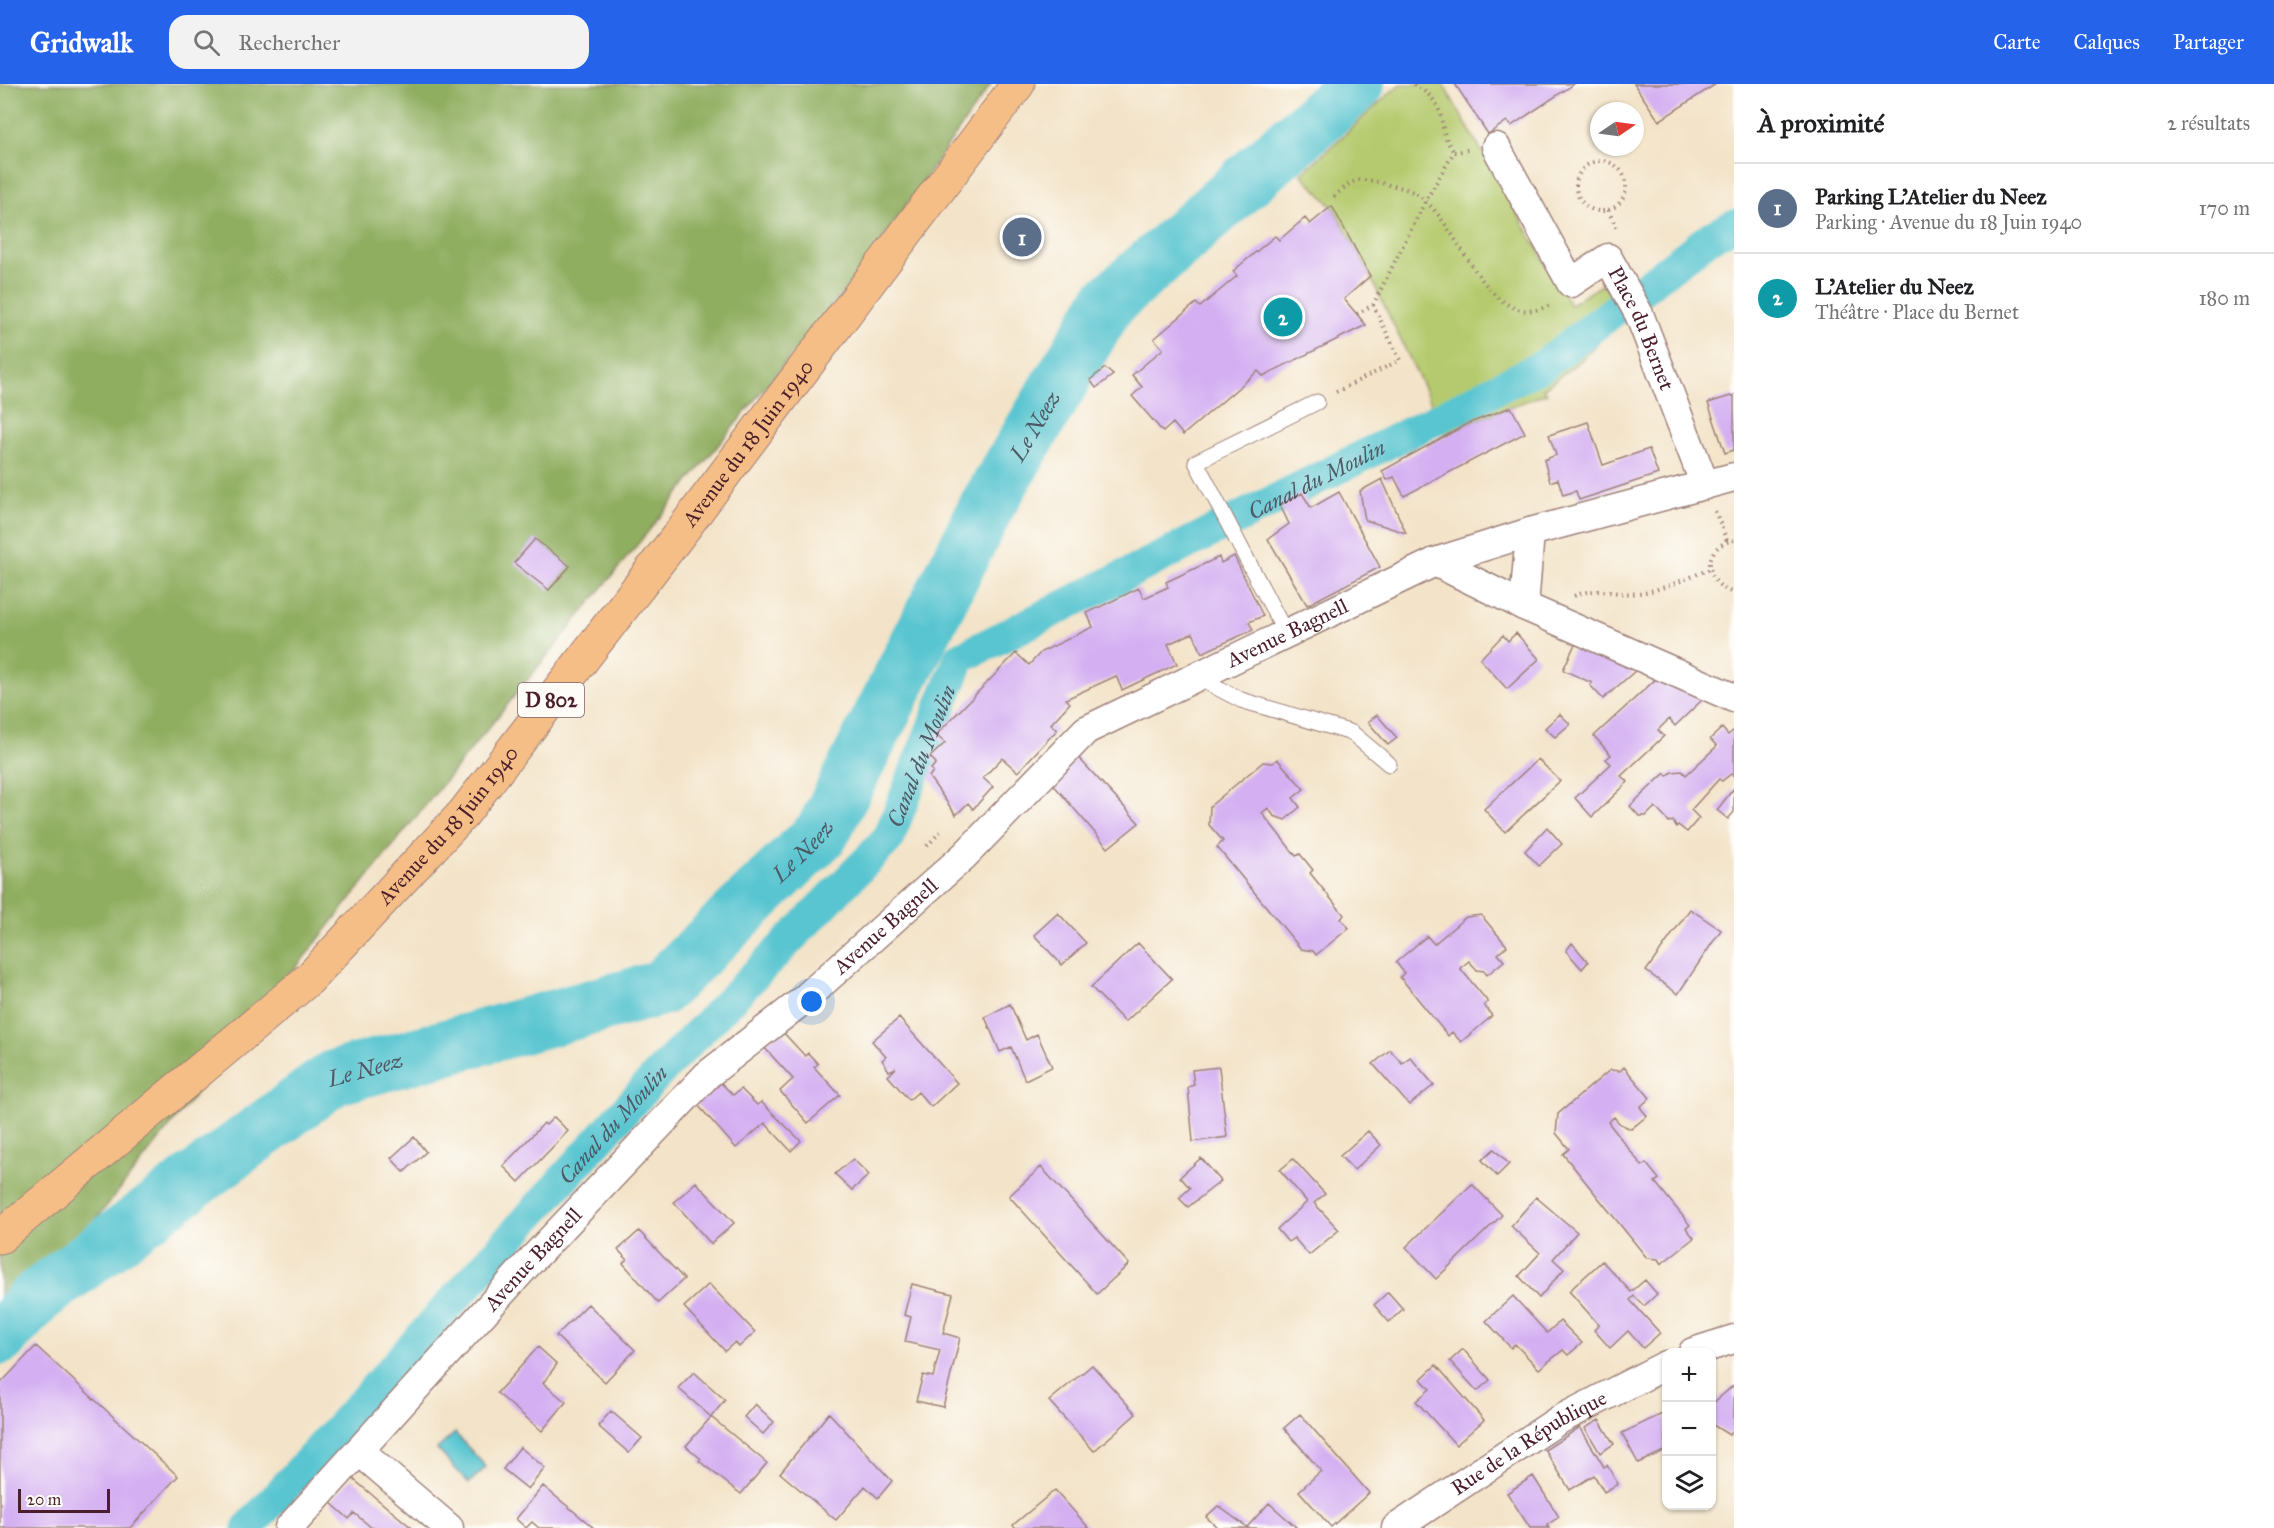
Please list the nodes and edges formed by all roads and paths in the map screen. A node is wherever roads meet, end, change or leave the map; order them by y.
1 (1018, 84) edge
2 (1415, 85) edge
3 (1496, 147) dead end
4 (1334, 197) dead end
5 (1425, 202) junction
6 (1584, 204) joint
7 (1559, 300) dead end
8 (1372, 306) junction
9 (1357, 314) dead end
10 (1317, 402) joint
11 (1734, 477) edge
12 (1705, 484) junction
13 (1530, 532) junction
14 (1734, 540) edge
15 (1435, 562) junction
16 (1710, 569) junction
17 (1734, 593) edge
18 (1570, 597) dead end
19 (1524, 606) junction
20 (1286, 633) junction
21 (1197, 677) junction
22 (1734, 698) edge
23 (1389, 764) dead end
24 (0, 1237) edge
25 (1734, 1339) edge
26 (1708, 1348) edge
27 (1662, 1367) edge
28 (358, 1451) junction
29 (289, 1528) edge
30 (449, 1528) edge
31 (1396, 1528) edge

1 - 24 main road, Avenue du 18 Juin 1940 / D 802
2 - 5 path
3 - 12 street, Place du Bernet
4 - 5 path
5 - 7 path
5 - 8 path
6 - 6 path
8 - 9 path
8 - 10 path
10 - 20 lane
11 - 12 street
12 - 13 street
13 - 15 street
13 - 19 street
14 - 16 path
15 - 19 street
15 - 20 street, Avenue Bagnell
16 - 17 path
16 - 18 path
19 - 22 street
20 - 21 street, Avenue Bagnell
21 - 23 lane
21 - 28 street, Avenue Bagnell
25 - 26 street
27 - 31 street, Rue de la République
28 - 29 street, Avenue Bagnell
28 - 30 street

